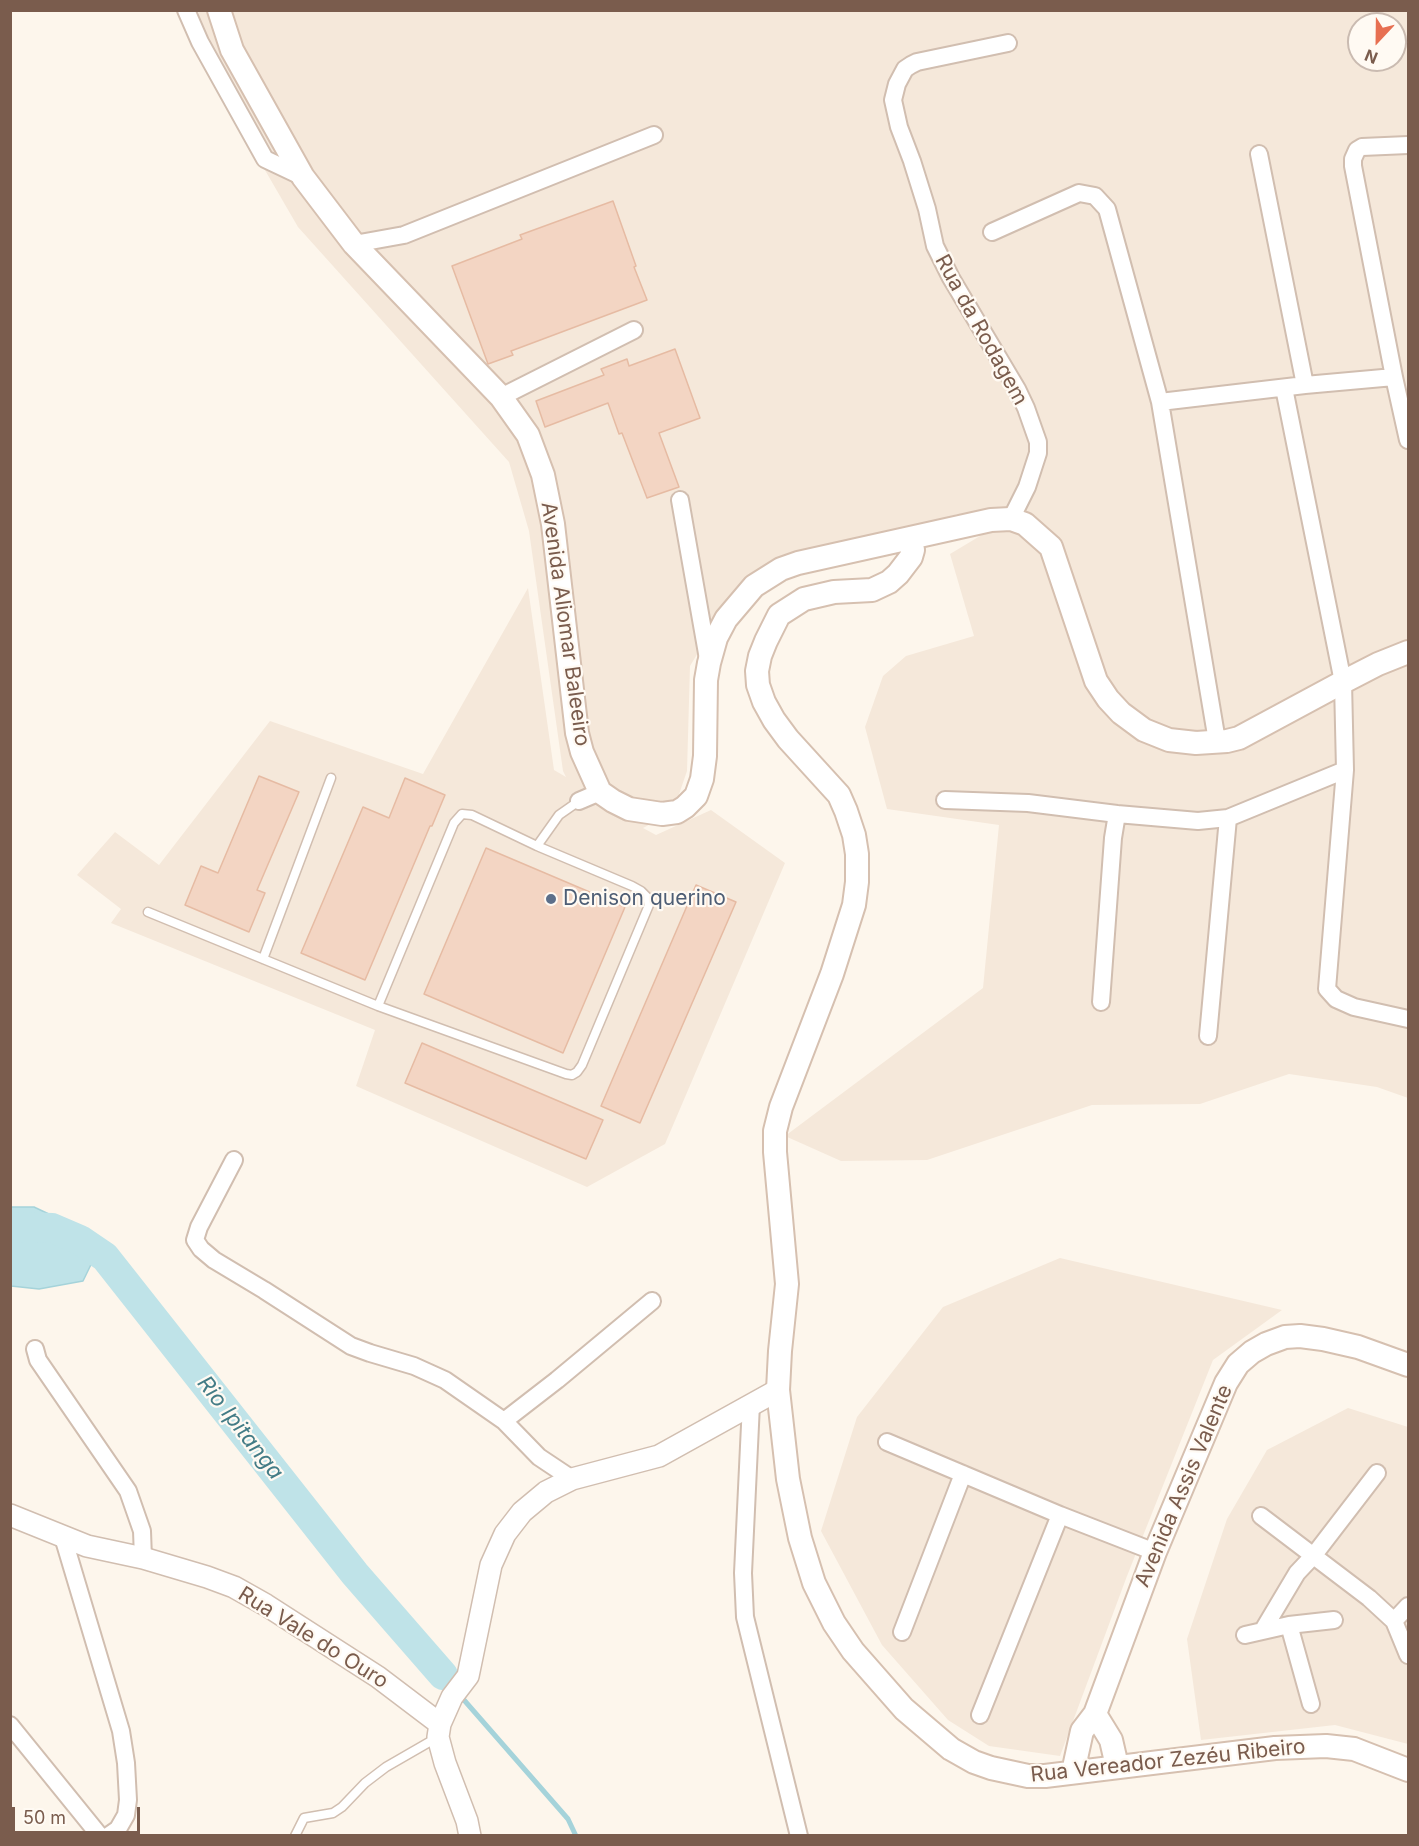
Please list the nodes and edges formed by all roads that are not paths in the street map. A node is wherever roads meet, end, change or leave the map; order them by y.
1 (186, 10) edge
2 (219, 10) edge
3 (1008, 43) dead end
4 (654, 135) dead end
5 (1408, 145) edge
6 (1259, 154) dead end
7 (303, 177) junction
8 (992, 232) dead end
9 (354, 244) junction
10 (634, 330) dead end
11 (1394, 377) junction
12 (1305, 385) junction
13 (1284, 388) junction
14 (501, 397) junction
15 (1160, 402) junction
16 (1408, 440) edge
17 (680, 500) dead end
18 (1011, 519) junction
19 (906, 551) junction
20 (1408, 652) edge
21 (709, 663) junction
22 (1343, 682) junction
23 (1217, 741) junction
24 (1344, 770) junction
25 (331, 778) dead end
26 (600, 792) junction
27 (945, 800) dead end
28 (579, 801) joint
29 (1117, 814) junction
30 (1228, 818) junction
31 (537, 846) junction
32 (148, 912) dead end
33 (263, 959) junction
34 (1101, 1002) dead end
35 (378, 1006) junction
36 (1408, 1019) edge
37 (1208, 1036) dead end
38 (234, 1160) dead end
39 (651, 1301) dead end
40 (35, 1350) dead end
41 (1408, 1365) edge
42 (778, 1390) junction
43 (751, 1404) junction
44 (504, 1420) junction
45 (887, 1442) dead end
46 (1377, 1473) dead end
47 (963, 1474) junction
48 (572, 1479) junction
49 (10, 1515) edge
50 (1060, 1515) junction
51 (1261, 1516) dead end
52 (63, 1537) junction
53 (1155, 1552) junction
54 (1314, 1556) junction
55 (143, 1558) junction
56 (1408, 1605) edge
57 (1334, 1620) dead end
58 (1394, 1622) junction
59 (1289, 1625) junction
60 (1263, 1630) junction
61 (902, 1632) dead end
62 (1245, 1635) dead end
63 (1408, 1655) edge
64 (1311, 1704) dead end
65 (1095, 1714) junction
66 (980, 1715) dead end
67 (439, 1731) junction
68 (14, 1736) edge
69 (1117, 1766) junction
70 (1408, 1770) edge
71 (1073, 1773) junction
72 (100, 1836) edge
73 (108, 1836) edge
74 (295, 1836) edge
75 (470, 1836) edge
76 (799, 1836) edge

1 - 7 street
2 - 7 main road, Avenida Aliomar Baleeiro
3 - 18 street, Rua da Rodagem
4 - 9 street
5 - 11 street
6 - 12 street
7 - 9 main road, Avenida Aliomar Baleeiro
8 - 15 street
9 - 14 main road, Avenida Aliomar Baleeiro
10 - 14 street
11 - 12 street
11 - 16 street
12 - 13 street
13 - 15 street
13 - 22 street
14 - 26 main road, Avenida Aliomar Baleeiro
15 - 23 street
17 - 21 street
18 - 19 main road
18 - 23 main road
19 - 21 main road
19 - 42 main road, Rua Vereador Zezéu Ribeiro
20 - 22 main road
21 - 26 main road
22 - 23 main road
22 - 24 street
24 - 30 street
24 - 36 street
25 - 33 lane
26 - 28 street
27 - 29 street
28 - 31 lane
29 - 30 street
29 - 34 street
30 - 37 street
31 - 35 lane
31 - 35 lane
32 - 33 lane
33 - 35 lane
38 - 44 street
39 - 44 street
40 - 55 street
41 - 53 main road, Avenida Assis Valente
42 - 43 street
42 - 71 main road, Rua Vereador Zezéu Ribeiro
43 - 48 street
43 - 76 street
44 - 48 street
45 - 47 street
46 - 54 street
47 - 50 street
47 - 61 street
48 - 67 street
49 - 52 street, Rua Vale do Ouro
50 - 53 street
50 - 66 street
51 - 54 street
52 - 55 street, Rua Vale do Ouro
52 - 73 street
53 - 65 main road, Avenida Assis Valente
54 - 58 street
54 - 60 street
55 - 67 street, Rua Vale do Ouro
56 - 58 street
57 - 59 street
58 - 63 street
59 - 60 street
59 - 64 street
60 - 62 street
65 - 69 main road
65 - 71 main road, Avenida Assis Valente
67 - 74 lane
67 - 75 street
68 - 72 street
69 - 70 main road, Rua Vereador Zezéu Ribeiro
69 - 71 main road, Rua Vereador Zezéu Ribeiro

